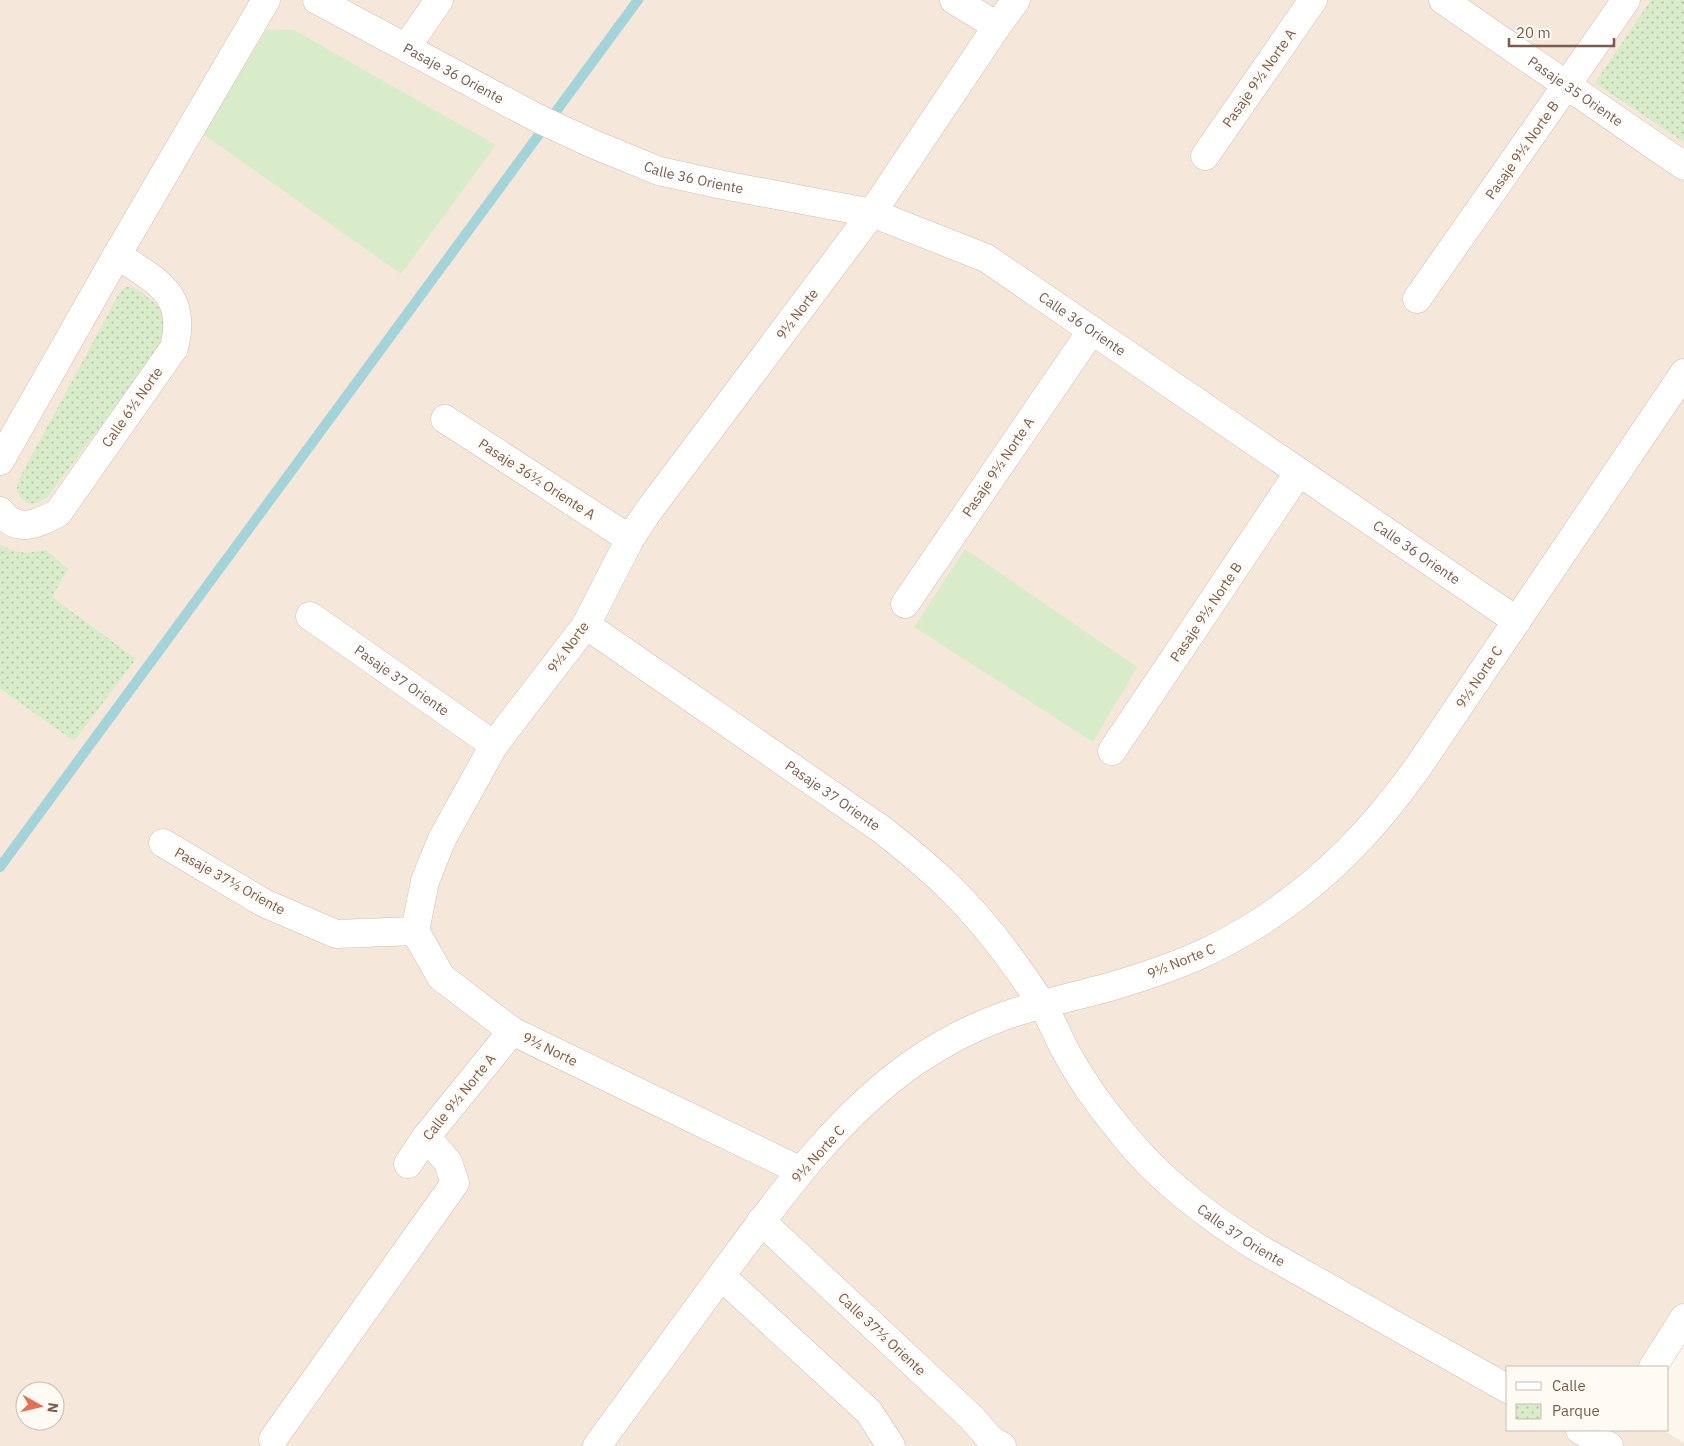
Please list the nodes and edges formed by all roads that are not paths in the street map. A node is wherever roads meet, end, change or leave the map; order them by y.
1 (266, 0) edge
2 (317, 0) edge
3 (439, 0) edge
4 (954, 0) edge
5 (1016, 0) edge
6 (1313, 0) edge
7 (1443, 0) edge
8 (1626, 0) edge
9 (997, 26) junction
10 (406, 48) junction
11 (1567, 85) junction
12 (593, 144) joint
13 (1205, 156) dead end
14 (1684, 166) edge
15 (872, 213) junction
16 (117, 255) junction
17 (1417, 299) dead end
18 (1092, 330) junction
19 (1684, 373) edge
20 (445, 419) dead end
21 (0, 461) edge
22 (1299, 472) junction
23 (0, 511) edge
24 (630, 539) junction
25 (905, 604) dead end
26 (310, 616) dead end
27 (1517, 621) junction
28 (586, 625) junction
29 (494, 745) junction
30 (1112, 751) dead end
31 (163, 843) dead end
32 (415, 931) junction
33 (1042, 1005) junction
34 (512, 1031) junction
35 (426, 1137) junction
36 (408, 1164) dead end
37 (800, 1171) junction
38 (761, 1221) junction
39 (721, 1276) junction
40 (1684, 1318) edge
41 (1654, 1366) edge
42 (1506, 1388) edge
43 (1582, 1431) edge
44 (273, 1439) dead end
45 (1607, 1441) edge
46 (992, 1444) edge
47 (597, 1446) edge
48 (891, 1446) edge

1 - 16 street
2 - 10 street, Pasaje 36 Oriente
3 - 10 street
4 - 9 street
5 - 9 street, 9½ Norte
6 - 13 street, Pasaje 9½ Norte A
7 - 11 street, Pasaje 35 Oriente
8 - 11 street, Pasaje 9½ Norte B
9 - 15 street, 9½ Norte
10 - 12 street, Pasaje 36 Oriente
11 - 14 street, Pasaje 35 Oriente
11 - 17 street, Pasaje 9½ Norte B
12 - 15 street, Calle 36 Oriente
15 - 18 street, Calle 36 Oriente
15 - 24 street, 9½ Norte
16 - 21 street
16 - 23 street, Calle 6½ Norte
18 - 22 street, Calle 36 Oriente
18 - 25 street, Pasaje 9½ Norte A
19 - 27 street, 9½ Norte C
20 - 24 street, Pasaje 36½ Oriente A
22 - 27 street, Calle 36 Oriente
22 - 30 street, Pasaje 9½ Norte B
24 - 28 street, 9½ Norte
26 - 29 street, Pasaje 37 Oriente
27 - 33 street, 9½ Norte C
28 - 29 street, 9½ Norte
28 - 33 street, Pasaje 37 Oriente
29 - 32 street, 9½ Norte
31 - 32 street, Pasaje 37½ Oriente
32 - 34 street, 9½ Norte
33 - 37 street, 9½ Norte C
33 - 42 street, Calle 37 Oriente
34 - 35 street, Calle 9½ Norte A
34 - 37 street, 9½ Norte
35 - 36 street, Calle 9½ Norte A
35 - 44 street
37 - 38 street, 9½ Norte C
38 - 39 street, 9½ Norte C
38 - 46 street, Calle 37½ Oriente
39 - 47 street, 9½ Norte C
39 - 48 street
40 - 41 street
43 - 45 street

